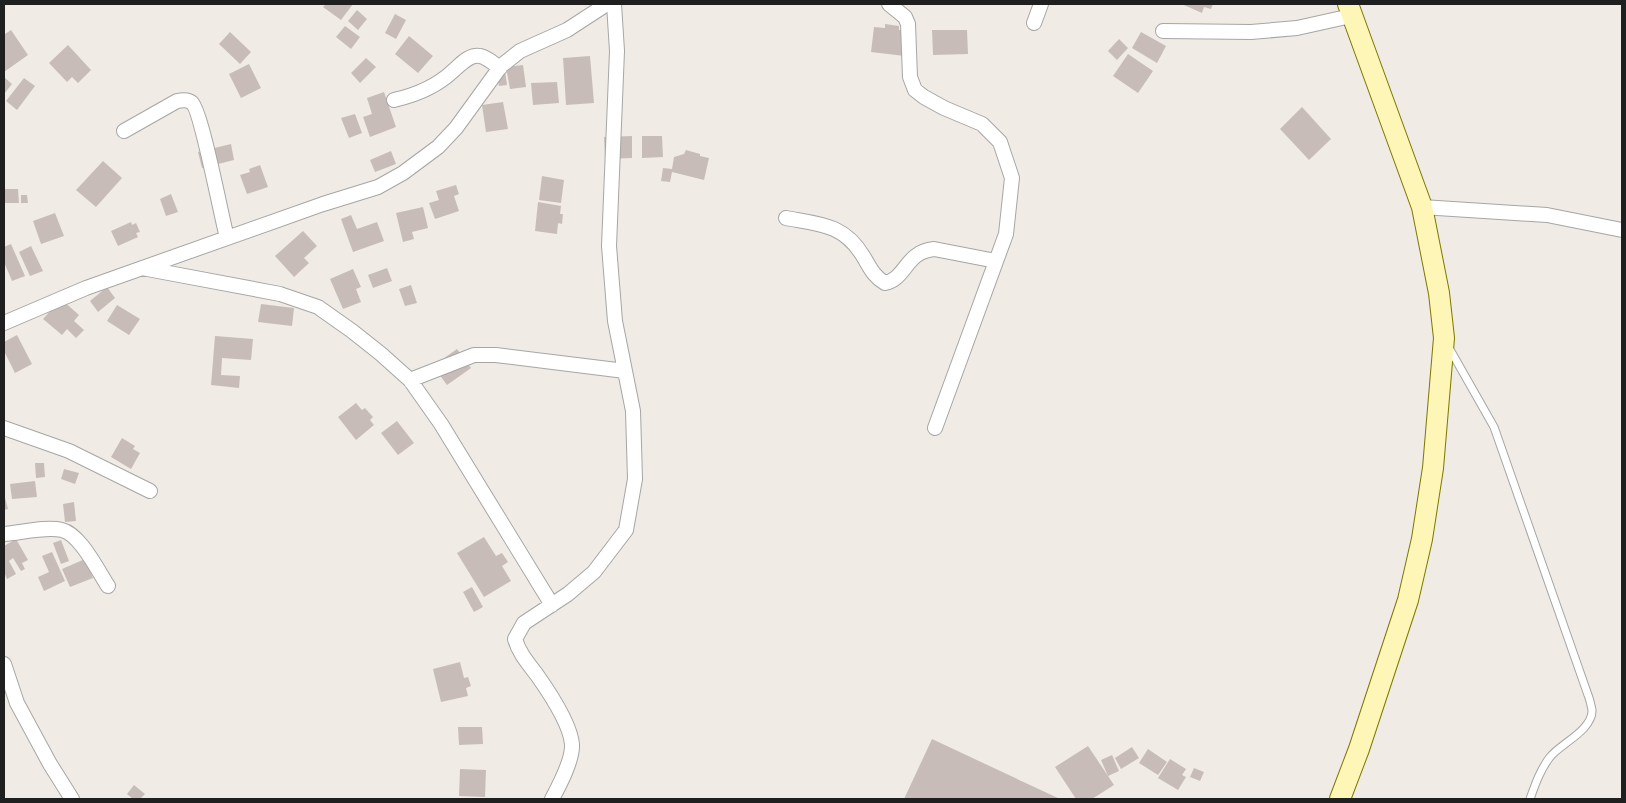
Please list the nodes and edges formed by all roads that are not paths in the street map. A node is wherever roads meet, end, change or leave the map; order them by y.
1 (889, 4) edge
2 (1041, 4) edge
3 (604, 5) edge
4 (1349, 10) edge
5 (1034, 23) dead end
6 (1163, 31) dead end
7 (500, 68) junction
8 (394, 100) dead end
9 (124, 131) dead end
10 (1422, 207) junction
11 (786, 218) dead end
12 (1622, 230) edge
13 (226, 238) junction
14 (996, 261) junction
15 (142, 267) junction
16 (4, 323) edge
17 (1444, 338) junction
18 (625, 370) junction
19 (410, 380) junction
20 (4, 428) edge
21 (936, 428) dead end
22 (150, 491) dead end
23 (4, 534) edge
24 (108, 586) dead end
25 (552, 605) junction
26 (4, 664) edge
27 (72, 799) edge
28 (552, 799) edge
29 (1340, 799) edge
30 (1530, 799) edge

1 - 14 street
2 - 5 street
3 - 7 street
3 - 18 street
4 - 6 street
4 - 10 street
7 - 8 street
7 - 13 street
9 - 13 street
10 - 12 street
10 - 17 street
11 - 14 street
13 - 15 street
14 - 21 street
15 - 16 street
15 - 19 street
17 - 29 street
17 - 30 lane
18 - 19 street
18 - 25 street
19 - 25 street
20 - 22 street
23 - 24 street
25 - 28 street
26 - 27 street

